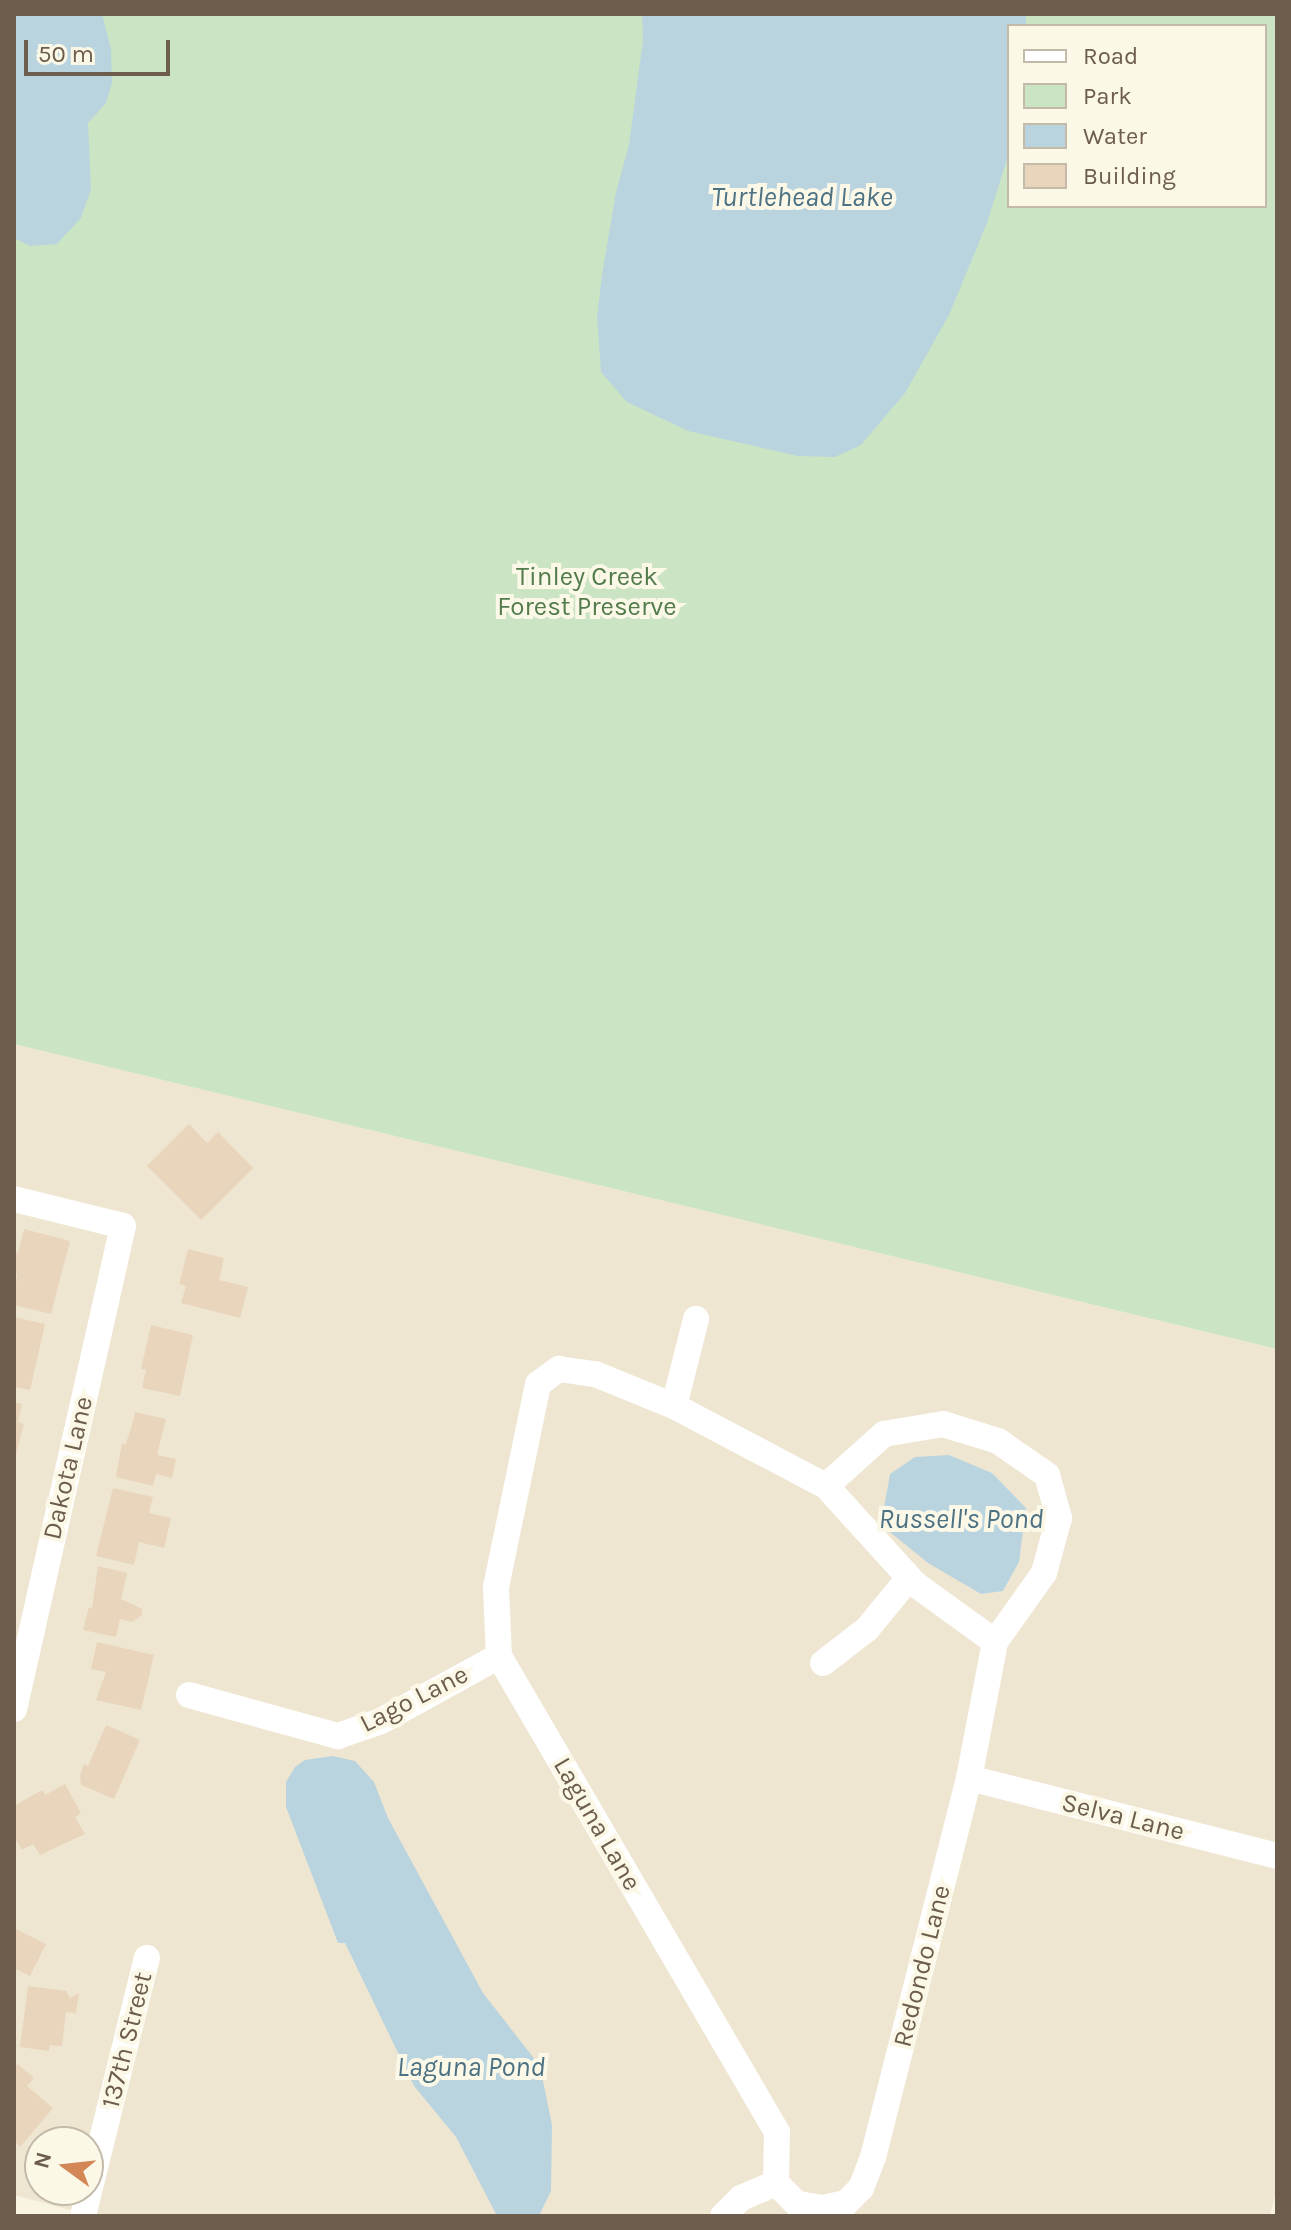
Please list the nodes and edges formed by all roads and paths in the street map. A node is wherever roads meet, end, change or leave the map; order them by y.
1 (14, 1199) edge
2 (696, 1319) dead end
3 (674, 1406) junction
4 (826, 1486) junction
5 (909, 1578) junction
6 (995, 1642) junction
7 (499, 1656) junction
8 (823, 1663) dead end
9 (189, 1695) dead end
10 (14, 1709) edge
11 (969, 1778) junction
12 (1277, 1856) edge
13 (147, 1958) dead end
14 (776, 2183) junction
15 (83, 2216) edge
16 (723, 2216) edge

1 - 10 street, Dakota Lane
2 - 3 street
3 - 4 street
3 - 7 street, Laguna Lane
4 - 5 street
4 - 6 street, Redondo Lane
5 - 6 street
5 - 8 street
6 - 11 street, Redondo Lane
7 - 9 street, Lago Lane
7 - 14 street, Laguna Lane
11 - 12 street, Selva Lane
11 - 14 street, Redondo Lane
13 - 15 street, 137th Street
14 - 16 street

